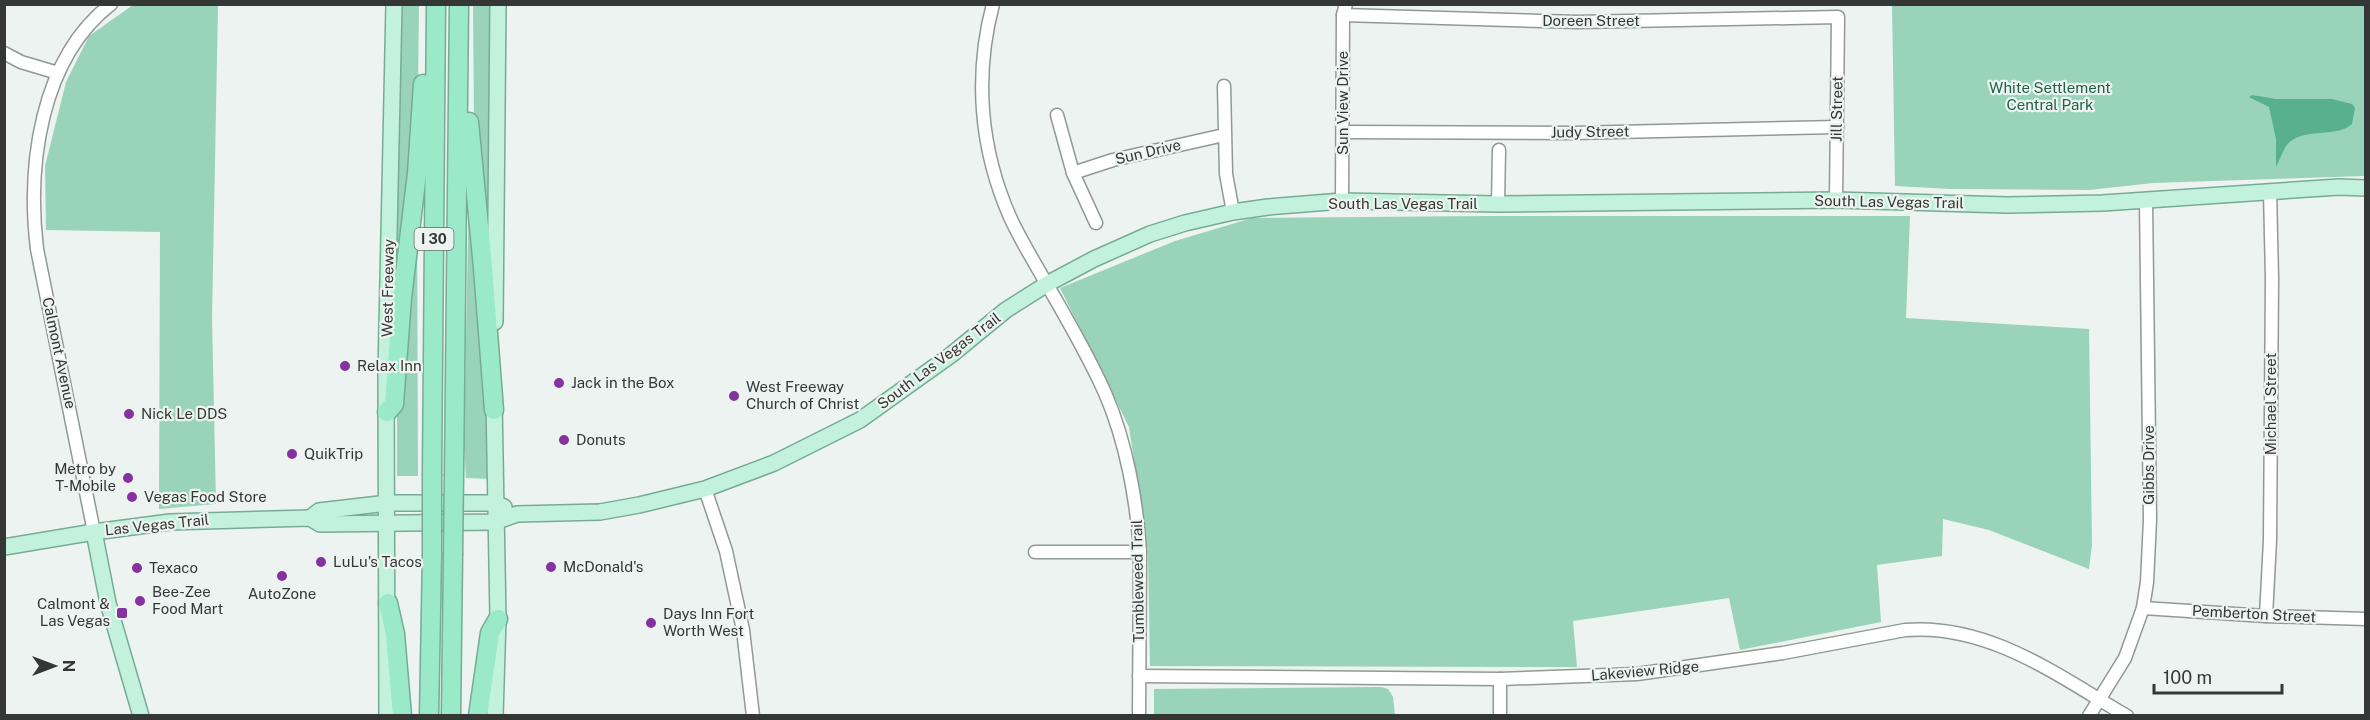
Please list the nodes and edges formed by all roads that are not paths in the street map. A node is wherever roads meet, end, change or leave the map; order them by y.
1 (111, 4) edge
2 (394, 4) edge
3 (424, 4) edge
4 (436, 4) edge
5 (459, 4) edge
6 (498, 4) edge
7 (993, 4) edge
8 (1345, 10) edge
9 (1838, 17) joint
10 (4, 53) edge
11 (459, 54) junction
12 (58, 73) junction
13 (1224, 86) dead end
14 (1056, 115) dead end
15 (1837, 127) junction
16 (1343, 132) junction
17 (1224, 135) junction
18 (1499, 150) dead end
19 (1073, 173) junction
20 (2366, 188) edge
21 (2270, 191) junction
22 (1836, 200) junction
23 (1342, 201) junction
24 (2146, 201) junction
25 (1498, 204) junction
26 (1233, 212) junction
27 (1096, 223) dead end
28 (1047, 284) junction
29 (494, 410) junction
30 (387, 412) junction
31 (705, 489) junction
32 (388, 503) junction
33 (495, 503) junction
34 (517, 514) junction
35 (310, 518) junction
36 (495, 522) junction
37 (388, 523) junction
38 (94, 532) junction
39 (4, 547) edge
40 (1035, 552) dead end
41 (1140, 552) junction
42 (388, 603) junction
43 (2143, 608) junction
44 (2266, 616) junction
45 (498, 618) junction
46 (2366, 619) edge
47 (1140, 676) junction
48 (1500, 679) junction
49 (2099, 699) junction
50 (141, 716) edge
51 (387, 716) edge
52 (402, 716) edge
53 (429, 716) edge
54 (451, 716) edge
55 (478, 716) edge
56 (495, 716) edge
57 (753, 716) edge
58 (1139, 716) edge
59 (1500, 716) edge
60 (2090, 716) edge
61 (2127, 716) edge

1 - 12 street, Calmont Avenue
2 - 30 main road, West Freeway
3 - 30 highway
4 - 53 highway, I 30, bridge
5 - 11 highway, I 30
6 - 29 main road
7 - 28 street, Tumbleweed Trail
8 - 9 street, Doreen Street
8 - 16 street, Sun View Drive
9 - 15 street, Jill Street
10 - 12 street
11 - 29 highway
11 - 54 highway, I 30, bridge
12 - 38 street, Calmont Avenue
13 - 17 street
14 - 19 street
15 - 16 street, Judy Street
15 - 22 street, Jill Street
16 - 23 street, Sun View Drive
17 - 19 street, Sun Drive
17 - 26 street
18 - 25 street
19 - 27 street
20 - 21 main road, South Las Vegas Trail
21 - 24 main road, South Las Vegas Trail
21 - 44 street, Michael Street
22 - 24 main road, South Las Vegas Trail
22 - 25 main road, South Las Vegas Trail
23 - 25 main road, South Las Vegas Trail
23 - 26 main road, South Las Vegas Trail
24 - 43 street, Gibbs Drive
26 - 28 main road, South Las Vegas Trail
28 - 31 main road, South Las Vegas Trail
28 - 41 street, Tumbleweed Trail
29 - 33 main road
30 - 32 main road, West Freeway
31 - 34 main road, South Las Vegas Trail
31 - 57 street
32 - 33 main road, Las Vegas Trail
32 - 35 main road, Las Vegas Trail
32 - 37 main road, West Freeway
33 - 34 main road, South Las Vegas Trail
33 - 36 main road
34 - 36 main road, South Las Vegas Trail
35 - 37 main road, Las Vegas Trail
35 - 38 main road, Las Vegas Trail
36 - 37 main road, Las Vegas Trail
36 - 45 main road
37 - 42 main road, West Freeway
38 - 39 main road, Las Vegas Trail
38 - 50 main road, Calmont Avenue
40 - 41 street
41 - 47 street, Tumbleweed Trail
42 - 51 main road, West Freeway
42 - 52 highway
43 - 44 street, Pemberton Street
43 - 49 street, Gibbs Drive
44 - 46 street, Pemberton Street
45 - 55 highway
45 - 56 main road
47 - 48 street, Lakeview Ridge
47 - 58 street, Tumbleweed Trail
48 - 49 street, Lakeview Ridge
48 - 59 street
49 - 60 street, Gibbs Drive
49 - 61 street, Lakeview Ridge

